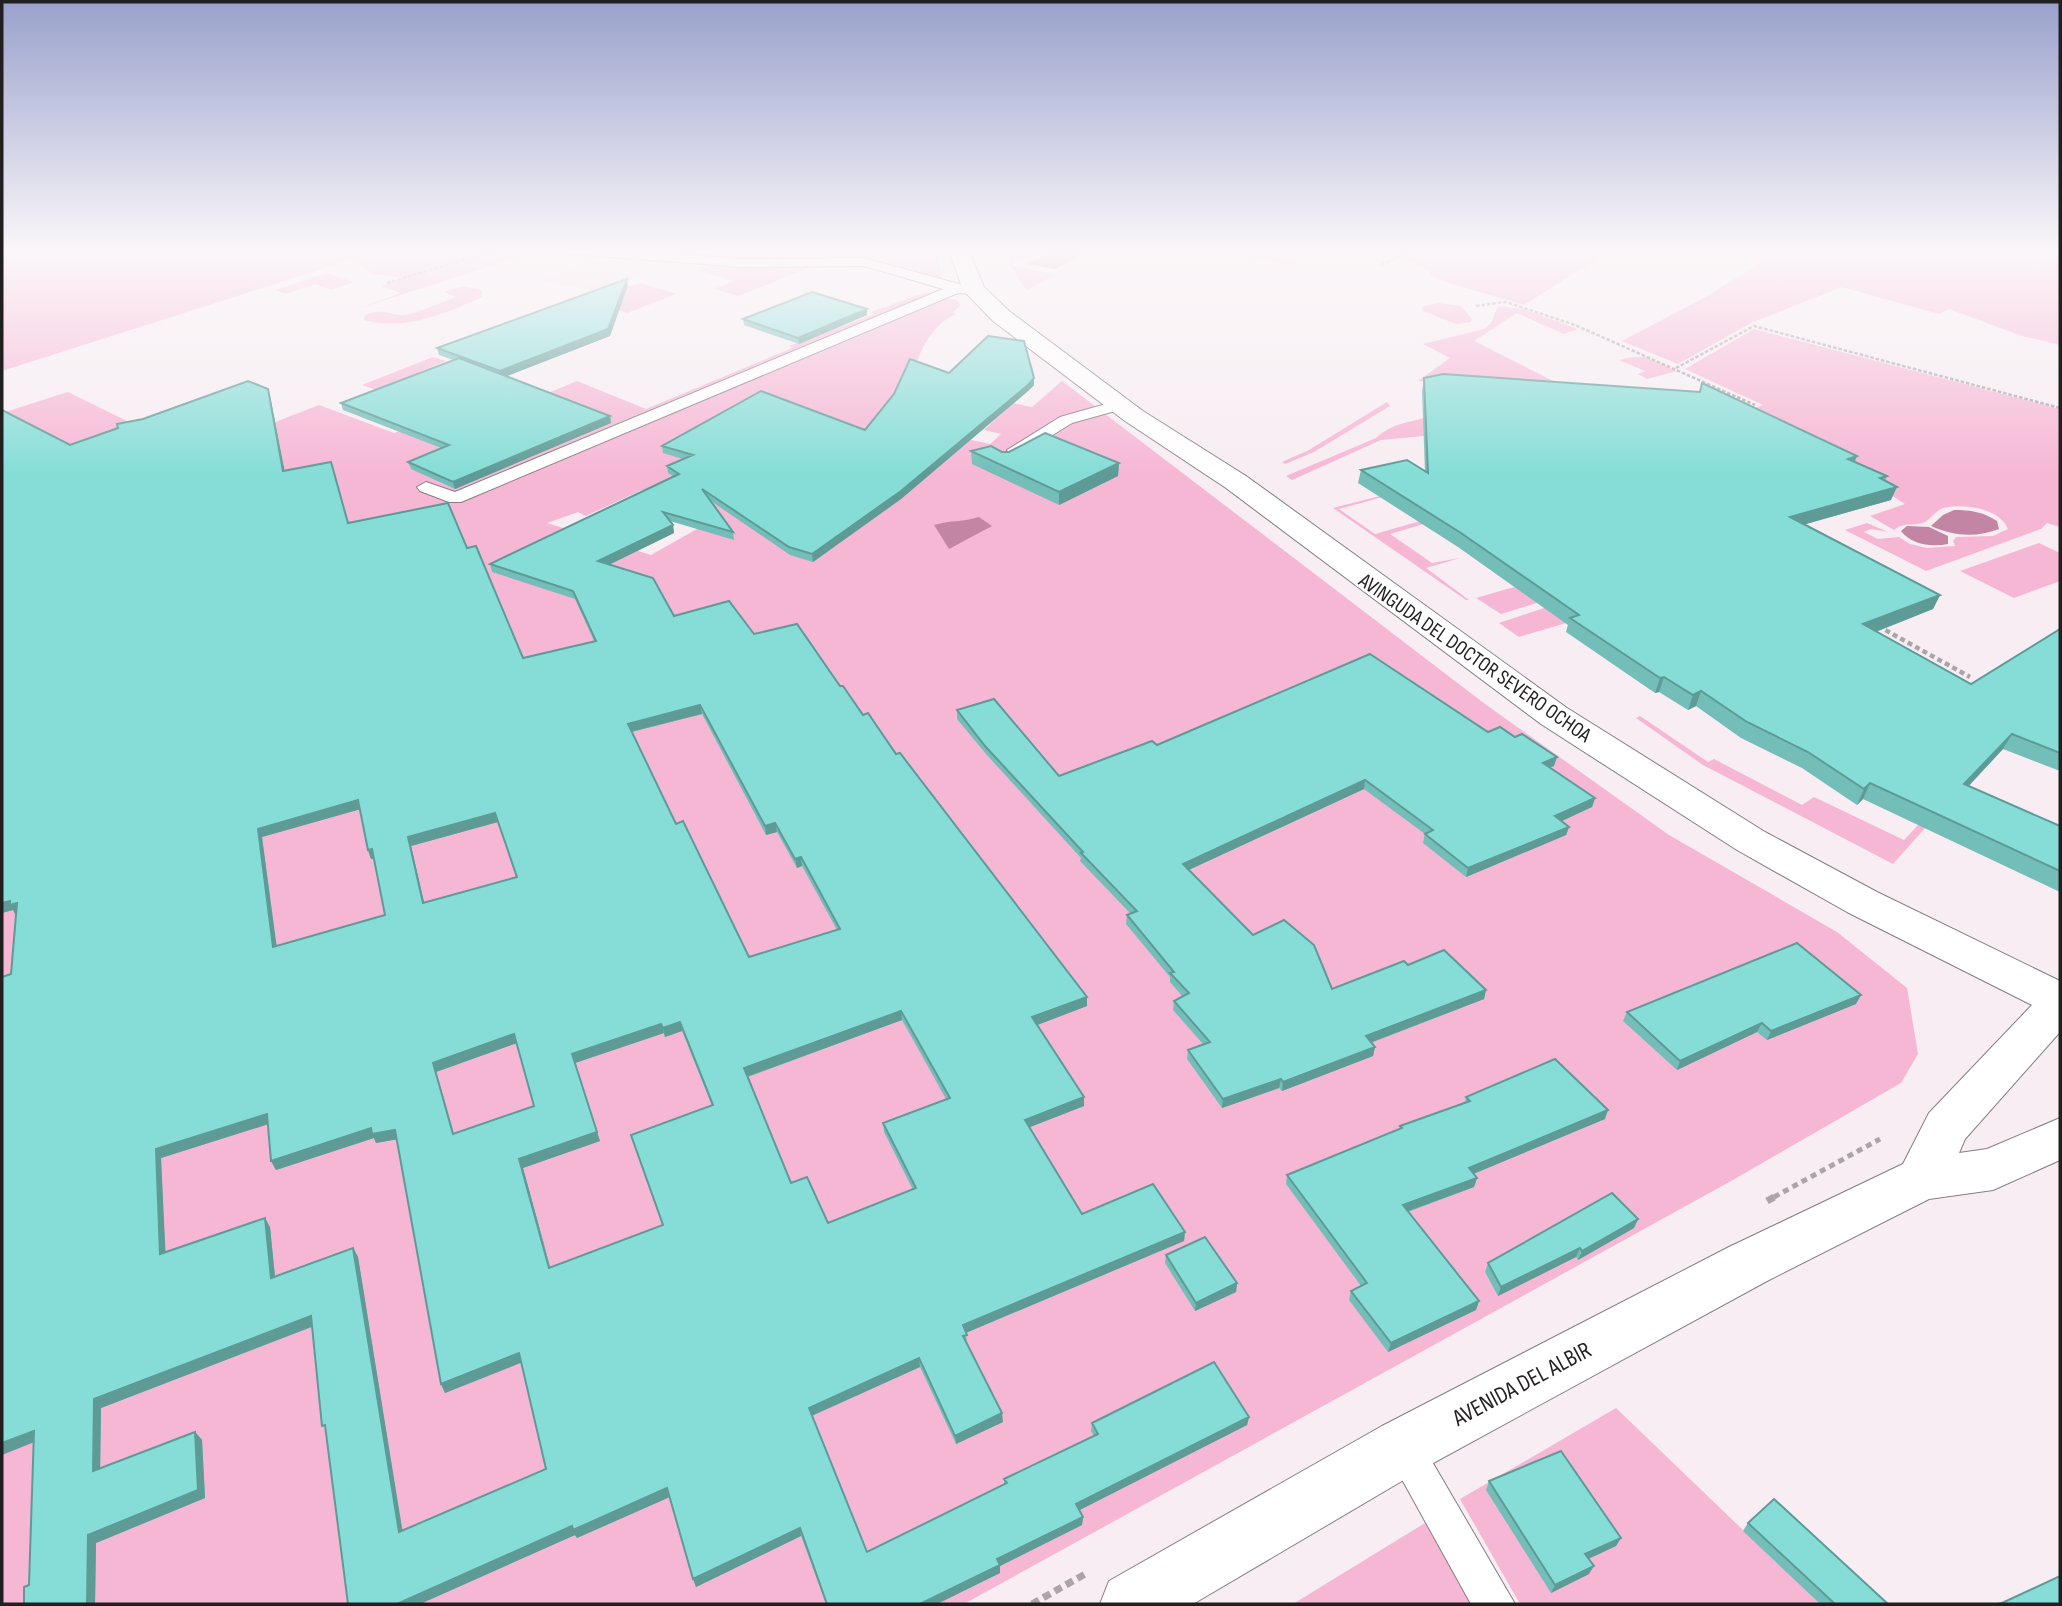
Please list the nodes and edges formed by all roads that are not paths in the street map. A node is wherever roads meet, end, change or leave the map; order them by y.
1 (882, 324) edge
2 (1012, 324) edge
3 (1127, 411) junction
4 (1003, 458) edge
5 (426, 486) dead end
6 (2054, 1010) edge
7 (2060, 1138) edge
8 (1921, 1179) junction
9 (1403, 1447) junction
10 (1132, 1604) edge
11 (1494, 1604) edge

1 - 5 lane
2 - 3 street, AVINGUDA DEL DOCTOR SEVERO OCHOA
3 - 4 lane
3 - 6 street, AVINGUDA DEL DOCTOR SEVERO OCHOA
6 - 8 street
7 - 8 street, AVENIDA DEL ALBIR
8 - 9 street, AVENIDA DEL ALBIR
9 - 10 street, AVENIDA DEL ALBIR
9 - 11 lane

